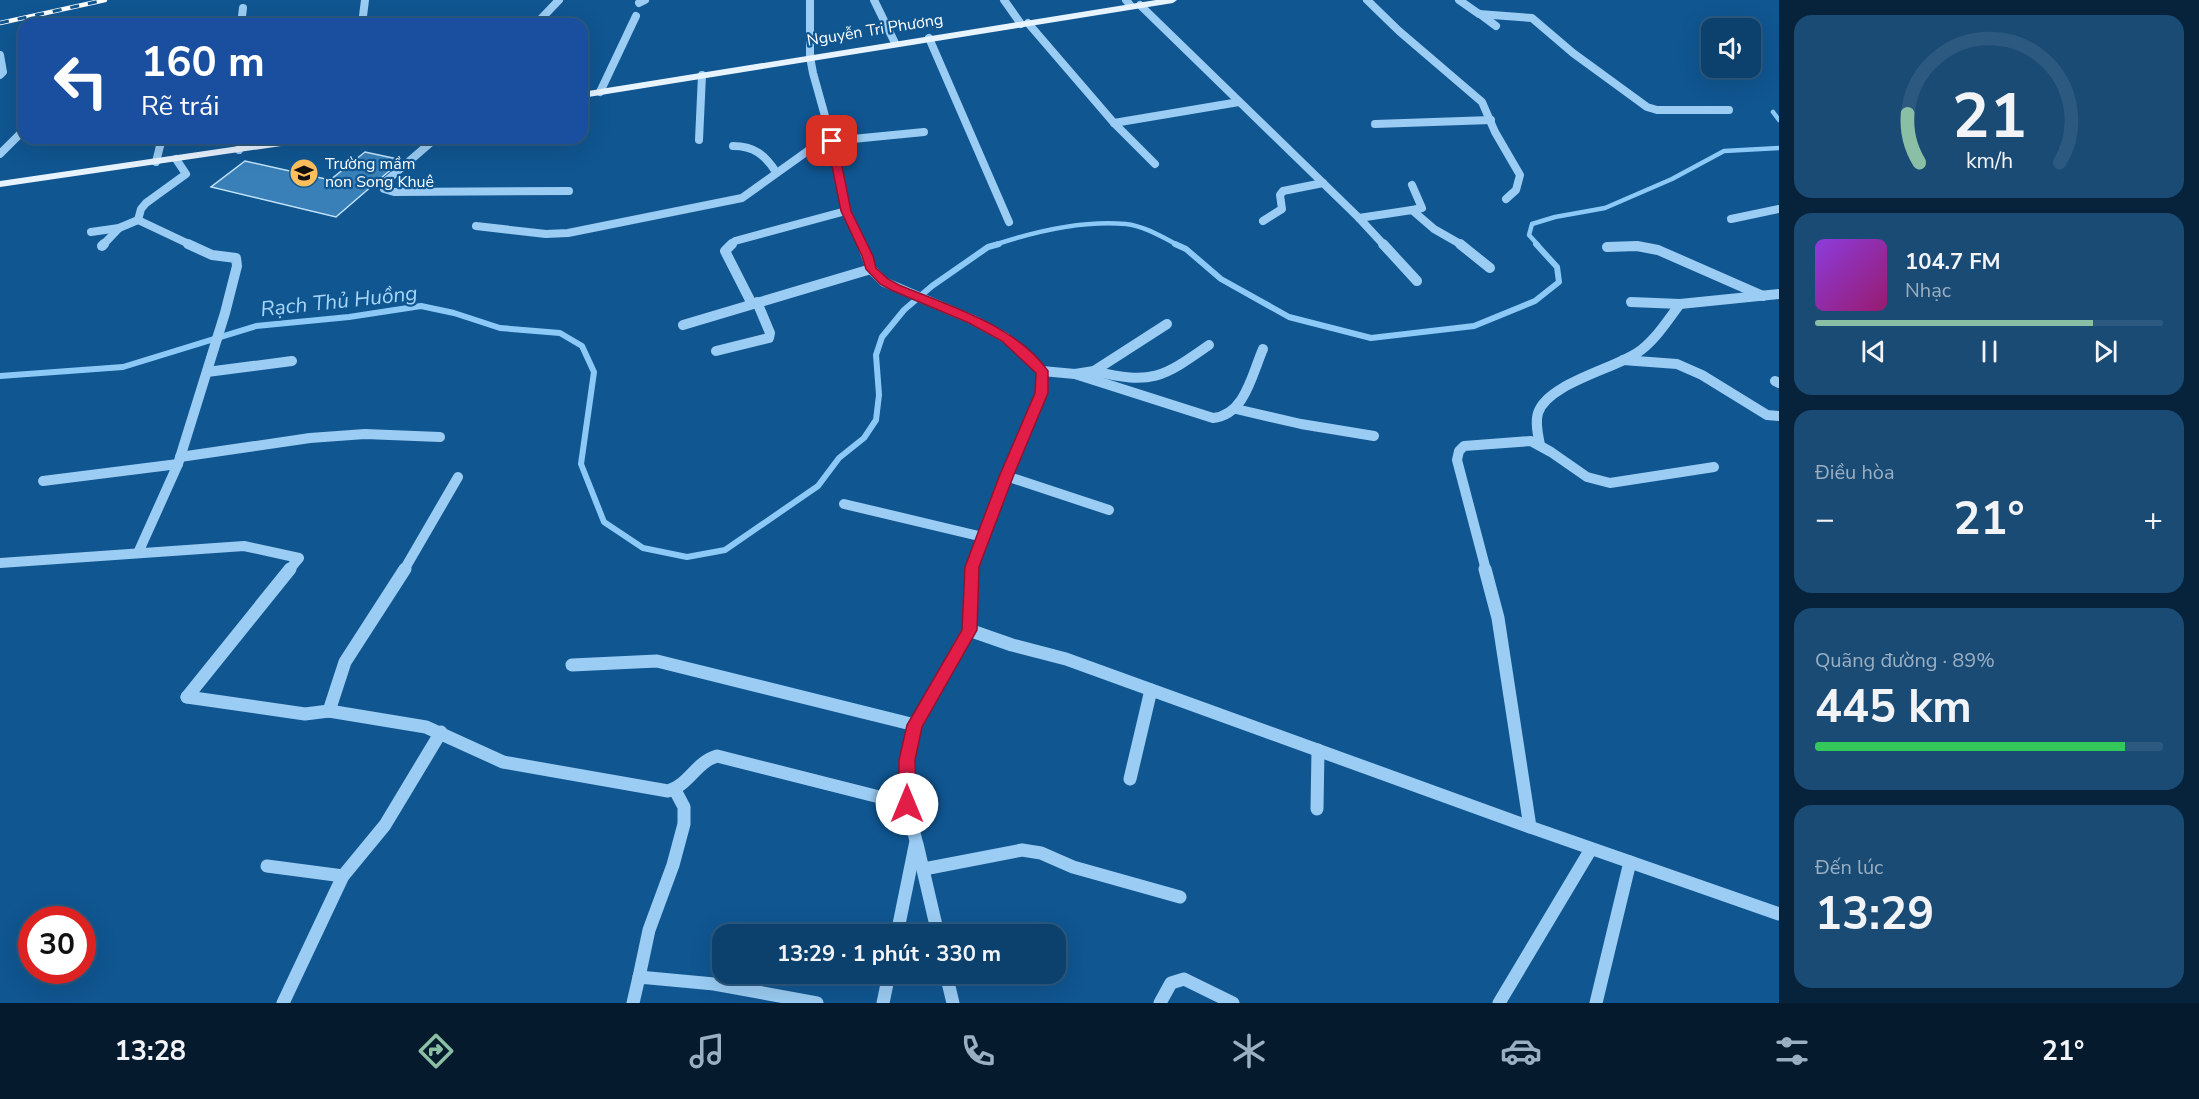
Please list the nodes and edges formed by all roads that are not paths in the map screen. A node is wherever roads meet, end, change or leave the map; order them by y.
1 (365, 0) edge
2 (559, 0) edge
3 (810, 0) edge
4 (874, 0) edge
5 (1004, 0) edge
6 (1173, 0) edge
7 (1367, 0) edge
8 (1459, 0) edge
9 (1132, 4) edge
10 (243, 8) dead end
11 (1479, 14) junction
12 (636, 16) dead end
13 (242, 18) edge
14 (363, 18) edge
15 (542, 18) edge
16 (1024, 23) junction
17 (1496, 26) dead end
18 (929, 38) junction
19 (895, 43) junction
20 (0, 56) edge
21 (810, 57) junction
22 (0, 75) edge
23 (702, 75) junction
24 (600, 92) junction
25 (588, 94) edge
26 (1239, 102) junction
27 (1729, 110) dead end
28 (1491, 120) junction
29 (1114, 123) junction
30 (1375, 124) dead end
31 (924, 132) dead end
32 (18, 136) edge
33 (831, 138) junction
34 (699, 140) dead end
35 (160, 144) edge
36 (241, 144) edge
37 (429, 144) edge
38 (733, 146) dead end
39 (0, 154) edge
40 (176, 159) junction
41 (156, 162) junction
42 (1155, 164) dead end
43 (776, 172) junction
44 (1323, 183) junction
45 (0, 184) edge
46 (1412, 185) dead end
47 (569, 191) dead end
48 (1506, 199) dead end
49 (1778, 206) edge
50 (1412, 210) junction
51 (846, 211) junction
52 (1359, 218) junction
53 (1731, 219) dead end
54 (138, 220) junction
55 (1263, 221) dead end
56 (1009, 222) dead end
57 (476, 226) dead end
58 (119, 228) junction
59 (91, 232) dead end
60 (102, 246) dead end
61 (1607, 247) dead end
62 (1490, 268) dead end
63 (871, 269) junction
64 (1417, 281) dead end
65 (1779, 294) edge
66 (1763, 296) junction
67 (1631, 302) dead end
68 (754, 303) junction
69 (1680, 304) junction
70 (1167, 324) dead end
71 (683, 325) dead end
72 (1209, 345) dead end
73 (1263, 349) dead end
74 (716, 351) dead end
75 (1623, 360) junction
76 (292, 361) dead end
77 (1042, 371) junction
78 (1094, 371) junction
79 (207, 372) junction
80 (1075, 374) junction
81 (1236, 409) junction
82 (1779, 416) edge
83 (1374, 436) dead end
84 (440, 437) dead end
85 (1540, 445) junction
86 (179, 460) junction
87 (1714, 467) dead end
88 (458, 477) dead end
89 (1006, 477) junction
90 (43, 481) dead end
91 (844, 504) dead end
92 (1109, 510) dead end
93 (983, 537) junction
94 (138, 554) junction
95 (0, 563) edge
96 (969, 630) junction
97 (572, 665) dead end
98 (1151, 690) junction
99 (328, 711) junction
100 (915, 725) junction
101 (441, 732) junction
102 (1318, 750) junction
103 (1130, 779) dead end
104 (675, 790) junction
105 (907, 804) junction
106 (1317, 809) dead end
107 (1530, 827) junction
108 (916, 841) junction
109 (1591, 849) junction
110 (1630, 862) junction
111 (267, 866) dead end
112 (924, 869) junction
113 (343, 876) junction
114 (1180, 897) dead end
115 (1779, 914) edge
116 (899, 924) edge
117 (936, 924) edge
118 (639, 977) junction
119 (887, 984) edge
120 (948, 984) edge
121 (283, 1003) edge
122 (633, 1003) edge
123 (817, 1003) edge
124 (883, 1003) edge
125 (952, 1003) edge
126 (1160, 1003) edge
127 (1233, 1003) edge
128 (1499, 1003) edge
129 (1596, 1003) edge

1 - 14 street
2 - 15 street
3 - 21 street
4 - 19 street
5 - 16 street
6 - 9 main road, Nguyễn Tri Phương
7 - 28 street
8 - 11 street
9 - 16 main road, Nguyễn Tri Phương
9 - 26 street
10 - 13 street
11 - 17 street
11 - 27 street
12 - 24 street
16 - 18 main road, Nguyễn Tri Phương
16 - 29 street
18 - 19 main road, Nguyễn Tri Phương
18 - 56 street
19 - 21 main road, Nguyễn Tri Phương
20 - 22 street
21 - 23 main road, Nguyễn Tri Phương
21 - 33 street
23 - 24 main road, Nguyễn Tri Phương
23 - 34 street
24 - 25 main road, Nguyễn Tri Phương
26 - 29 street
26 - 44 street
28 - 30 street
28 - 48 street
29 - 42 street
31 - 33 street
32 - 39 street
33 - 43 street
33 - 51 street
35 - 41 street
36 - 40 main road
37 - 47 street
38 - 43 street
40 - 41 main road
40 - 54 street
41 - 45 main road
43 - 57 street
44 - 52 street
44 - 55 street
46 - 50 street
49 - 53 street
50 - 52 street
50 - 62 street
51 - 63 street
51 - 68 street
52 - 64 street
54 - 58 street
54 - 79 street
58 - 59 street
58 - 60 street
61 - 66 street
63 - 68 street
63 - 77 street
65 - 66 street
66 - 69 street
67 - 69 street
68 - 71 street
68 - 74 street
69 - 75 street
70 - 78 street
72 - 78 street
73 - 81 street
75 - 82 street
75 - 85 street
76 - 79 street
77 - 80 street
77 - 89 street
78 - 80 street
79 - 86 street
80 - 81 street
81 - 83 street
84 - 86 street
85 - 87 street
85 - 107 street
86 - 90 street
86 - 94 street
88 - 99 street
89 - 92 street
89 - 93 street
91 - 93 street
93 - 96 street
94 - 95 street
94 - 99 street
96 - 98 street
96 - 100 street
97 - 100 street
98 - 102 street
98 - 103 street
99 - 101 street
100 - 105 street
101 - 104 street
101 - 113 street
102 - 106 street
102 - 107 street
104 - 105 street
104 - 118 street
105 - 108 street
107 - 109 street
108 - 112 street
108 - 116 street
109 - 110 street
109 - 128 street
110 - 115 street
110 - 129 street
111 - 113 street
112 - 114 street
112 - 117 street
113 - 121 street
118 - 122 street
118 - 123 street
119 - 124 street
120 - 125 street
126 - 127 street

